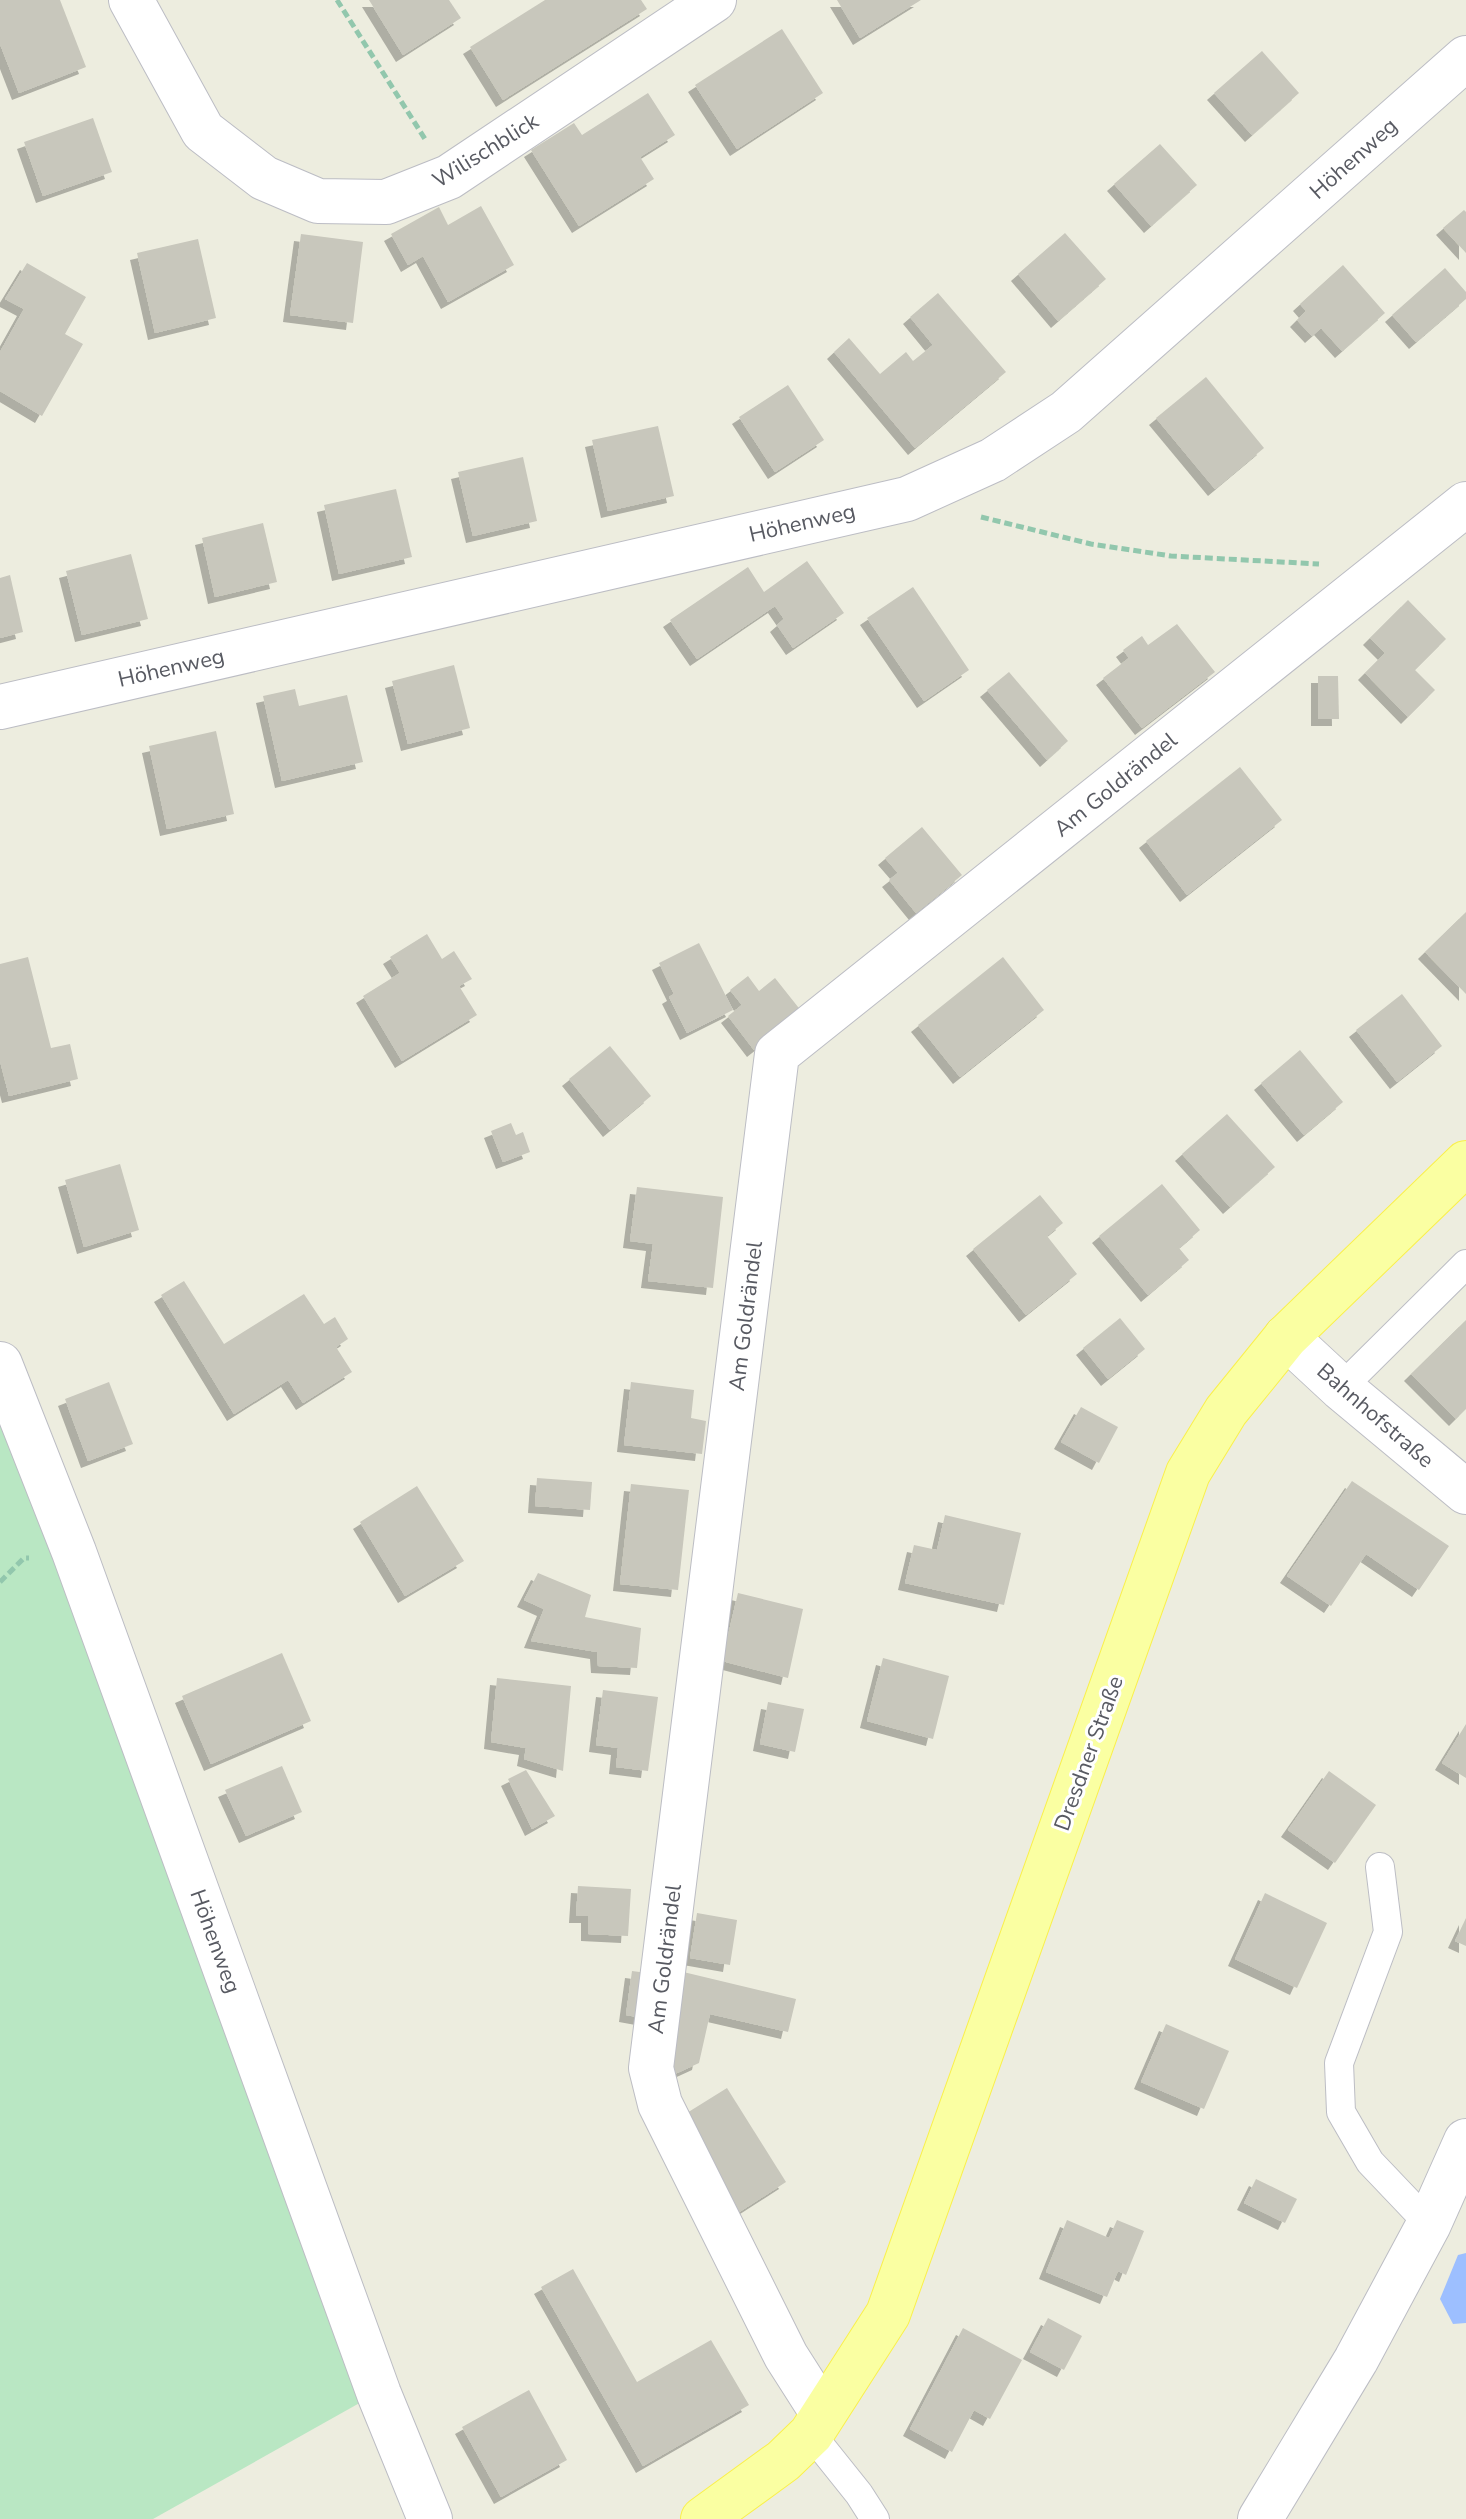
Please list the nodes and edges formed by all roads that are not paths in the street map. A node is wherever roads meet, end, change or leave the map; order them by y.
1 (131, 0) edge
2 (714, 0) edge
3 (1466, 58) edge
4 (1466, 504) edge
5 (0, 707) edge
6 (1466, 1163) edge
7 (1466, 1264) edge
8 (1286, 1337) junction
9 (0, 1364) edge
10 (1341, 1388) junction
11 (1466, 1492) edge
12 (1380, 1867) dead end
13 (1466, 2141) edge
14 (1429, 2224) junction
15 (817, 2424) junction
16 (430, 2519) edge
17 (703, 2519) edge
18 (875, 2519) edge
19 (1260, 2519) edge

1 - 2 street, Wilischblick
3 - 5 street, Höhenweg
4 - 15 street, Am Goldrändel
6 - 8 main road, Dresdner Straße
7 - 10 lane
8 - 10 street, Bahnhofstraße
8 - 15 main road, Dresdner Straße
9 - 16 street, Höhenweg
10 - 11 street, Bahnhofstraße
12 - 14 lane
13 - 14 street
14 - 19 street
15 - 17 main road, Dresdner Straße
15 - 18 lane

